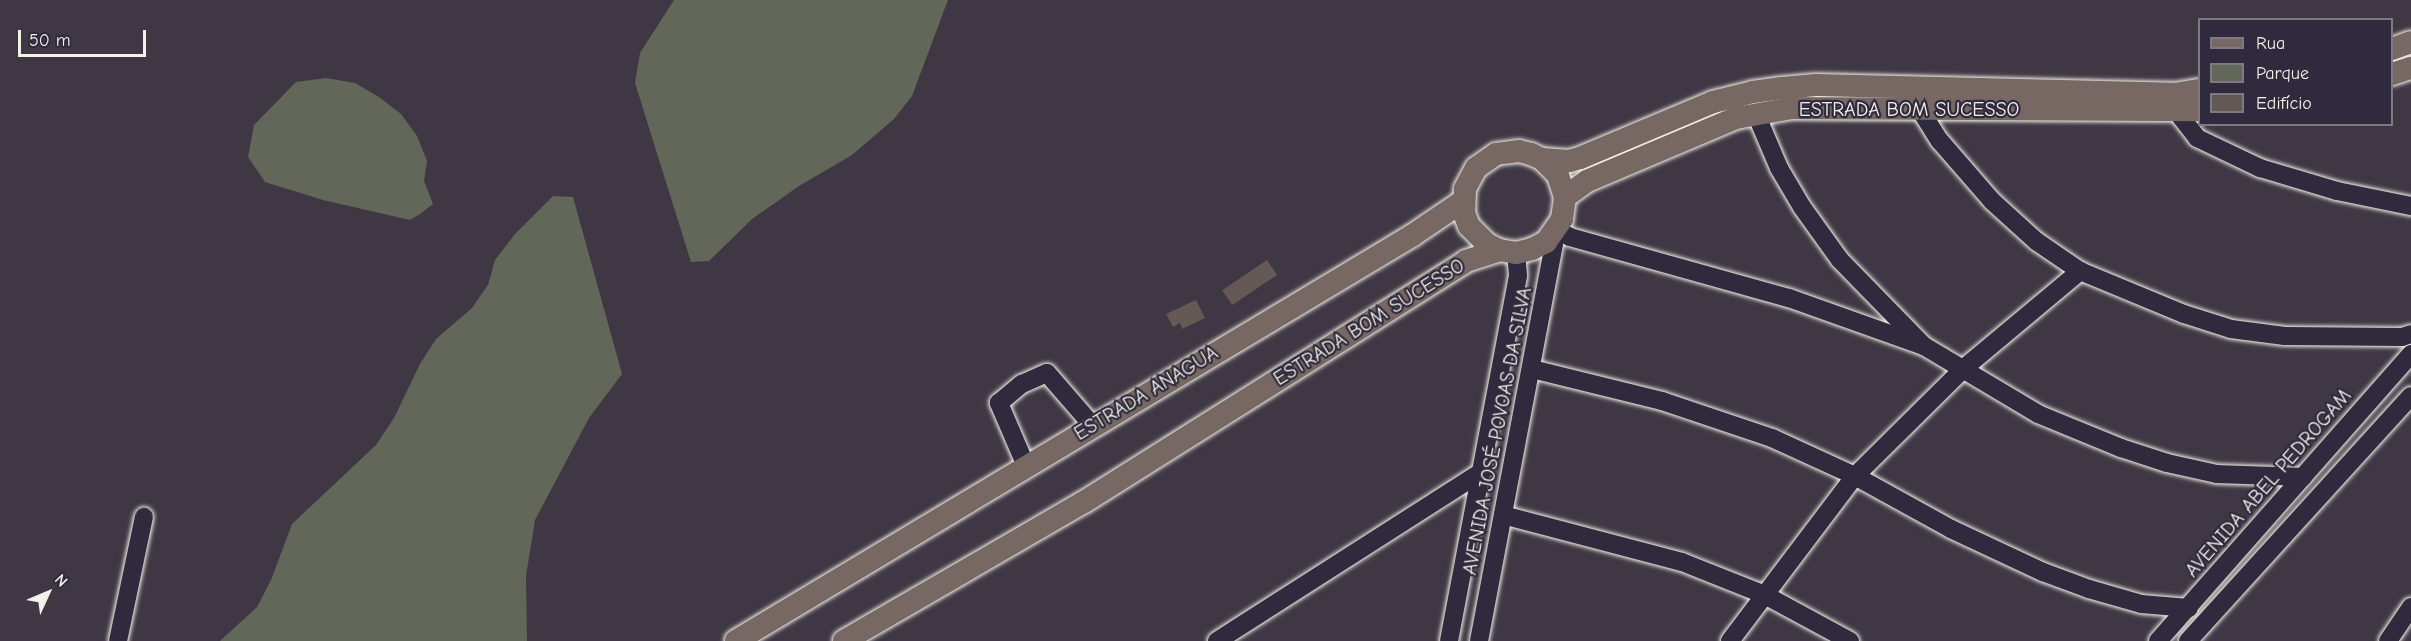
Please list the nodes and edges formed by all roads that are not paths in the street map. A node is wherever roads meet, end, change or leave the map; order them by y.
1 (2411, 42) edge
2 (2393, 48) edge
3 (2411, 68) edge
4 (2393, 73) edge
5 (2198, 91) edge
6 (2176, 103) junction
7 (1919, 108) junction
8 (2198, 111) edge
9 (1756, 114) junction
10 (1630, 137) junction
11 (1640, 157) junction
12 (1542, 159) junction
13 (1565, 196) junction
14 (1463, 201) junction
15 (2411, 206) edge
16 (1557, 230) junction
17 (1507, 251) junction
18 (2080, 271) junction
19 (2411, 334) edge
20 (1924, 346) junction
21 (2411, 354) edge
22 (1532, 369) junction
23 (1963, 369) junction
24 (2411, 396) edge
25 (2364, 408) junction
26 (1092, 425) junction
27 (2383, 426) junction
28 (1026, 466) junction
29 (1483, 471) junction
30 (1855, 476) junction
31 (2303, 477) junction
32 (1503, 515) junction
33 (144, 518) dead end
34 (1763, 594) junction
35 (2411, 607) edge
36 (2188, 608) junction
37 (118, 641) edge
38 (736, 641) edge
39 (844, 641) edge
40 (1217, 641) edge
41 (1449, 641) edge
42 (1479, 641) edge
43 (1730, 641) edge
44 (1850, 641) edge
45 (2158, 641) edge
46 (2188, 641) edge
47 (2388, 641) edge

1 - 2 main road
3 - 4 main road
5 - 6 main road, ESTRADA BOM SUCESSO
6 - 7 main road, ESTRADA BOM SUCESSO
6 - 8 main road, ESTRADA BOM SUCESSO
6 - 10 main road, ESTRADA BOM SUCESSO
6 - 15 street
7 - 9 main road, ESTRADA BOM SUCESSO
7 - 18 street
9 - 11 main road, ESTRADA BOM SUCESSO
9 - 20 street
10 - 11 main road
10 - 12 main road, ESTRADA BOM SUCESSO
11 - 13 main road, ESTRADA BOM SUCESSO
12 - 13 main road
12 - 14 main road
13 - 16 main road
14 - 17 main road
14 - 26 main road, ESTRADA ANAGUA
16 - 17 main road, ESTRADA BOM SUCESSO
16 - 20 street
16 - 22 street, AVENIDA JOSÉ POVOAS DA SILVA
17 - 29 street, AVENIDA JOSÉ POVOAS DA SILVA
17 - 39 main road, ESTRADA BOM SUCESSO
18 - 19 street
18 - 23 street
20 - 23 street
21 - 25 street, AVENIDA ABEL PEDROGAM
22 - 30 street
22 - 32 street, AVENIDA JOSÉ POVOAS DA SILVA
23 - 30 street
23 - 31 street
24 - 27 street
25 - 27 street
25 - 31 street, AVENIDA ABEL PEDROGAM
26 - 28 main road, ESTRADA ANAGUA
26 - 28 street
27 - 46 street
28 - 38 main road, ESTRADA ANAGUA
29 - 40 street
29 - 41 street, AVENIDA JOSÉ POVOAS DA SILVA
30 - 34 street
30 - 36 street
31 - 36 street, AVENIDA ABEL PEDROGAM
32 - 34 street
32 - 42 street, AVENIDA JOSÉ POVOAS DA SILVA
33 - 37 street
34 - 43 street
34 - 44 street
35 - 47 street
36 - 45 street, AVENIDA ABEL PEDROGAM

